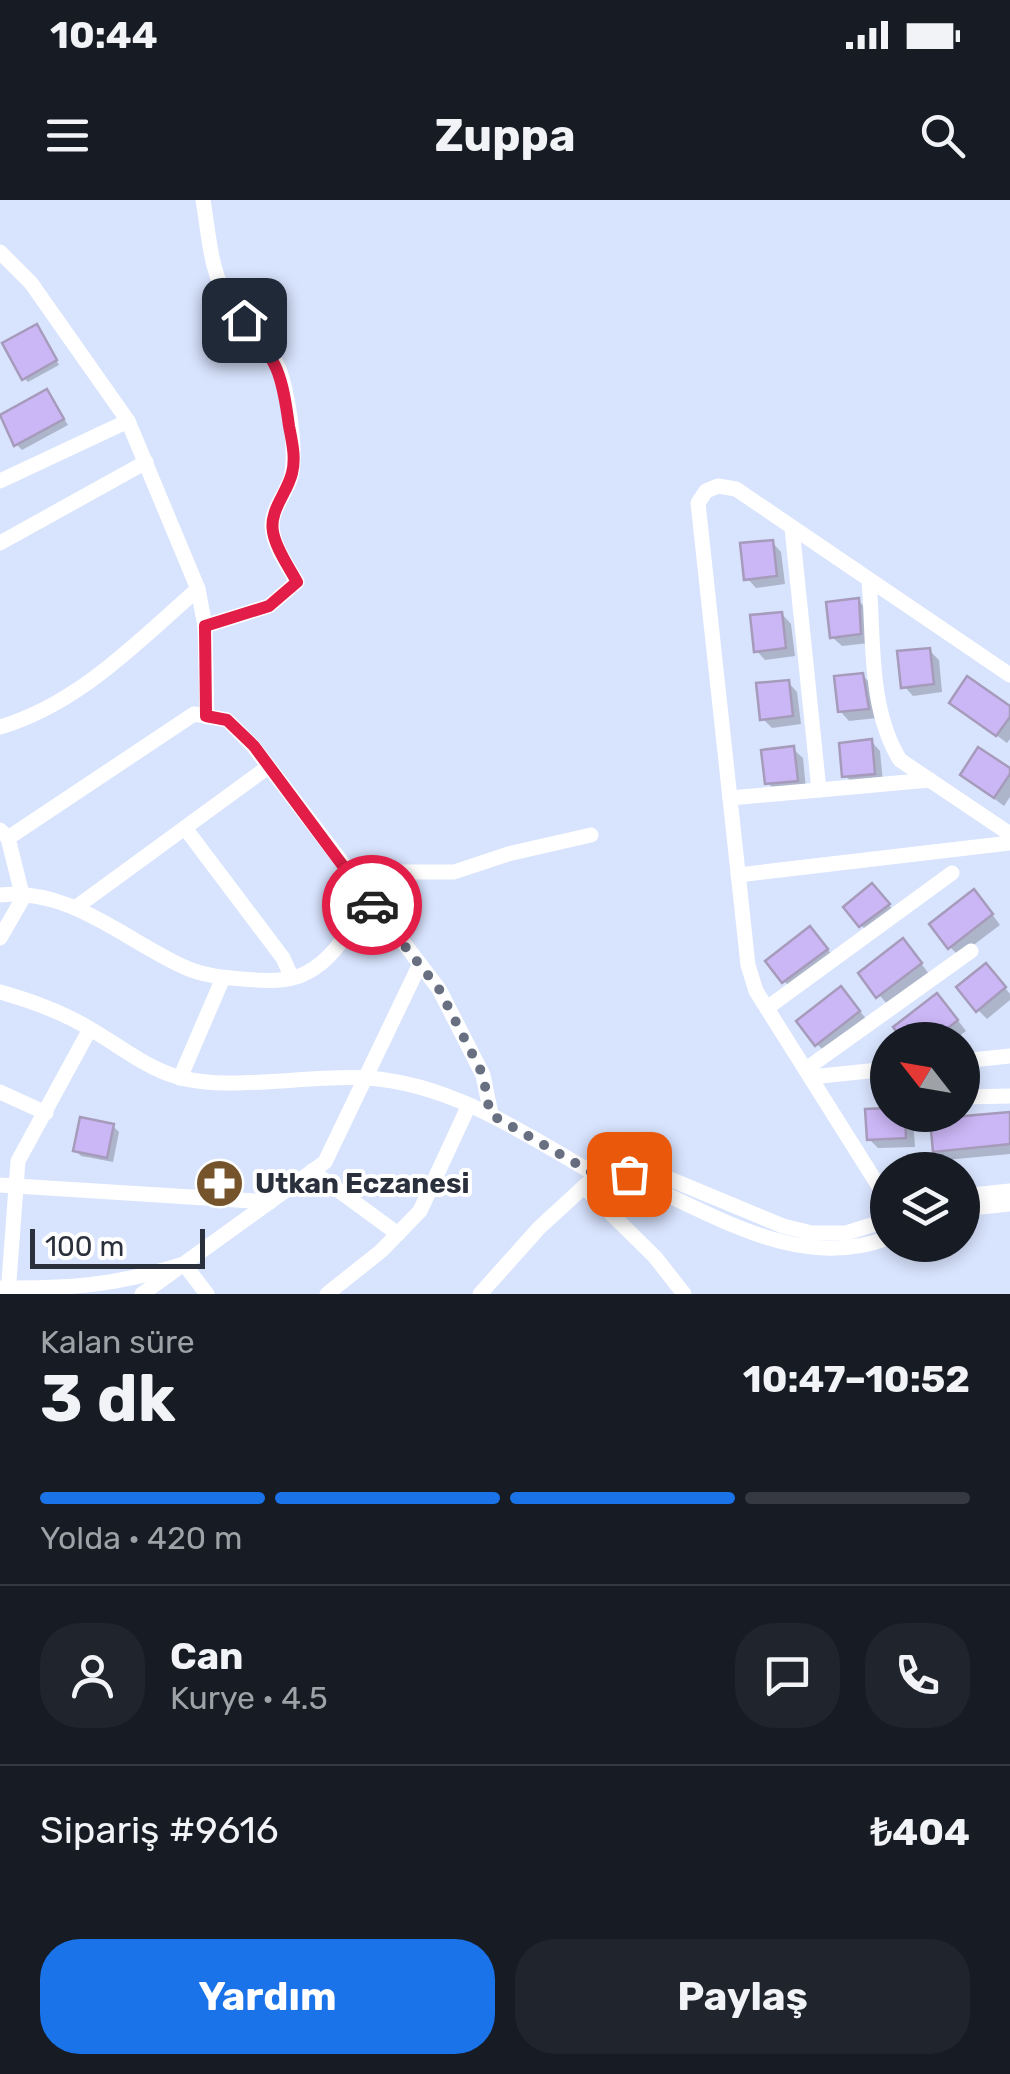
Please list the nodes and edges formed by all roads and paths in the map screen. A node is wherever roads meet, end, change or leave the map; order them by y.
1 (203, 200) edge
2 (1, 255) edge
3 (128, 421) junction
4 (146, 462) junction
5 (0, 481) edge
6 (792, 528) junction
7 (0, 543) edge
8 (869, 580) junction
9 (198, 589) junction
10 (205, 626) junction
11 (1008, 670) edge
12 (206, 716) junction
13 (0, 727) edge
14 (268, 767) junction
15 (930, 780) junction
16 (819, 790) junction
17 (730, 798) junction
18 (186, 828) junction
19 (4, 834) edge
20 (1010, 834) edge
21 (592, 835) dead end
22 (1010, 844) edge
23 (952, 872) dead end
24 (738, 875) junction
25 (22, 893) junction
26 (0, 894) edge
27 (369, 900) junction
28 (75, 908) junction
29 (0, 938) edge
30 (971, 950) dead end
31 (419, 966) junction
32 (223, 978) junction
33 (292, 978) junction
34 (0, 992) edge
35 (766, 1008) junction
36 (90, 1028) junction
37 (1010, 1056) edge
38 (980, 1059) edge
39 (870, 1070) edge
40 (808, 1073) junction
41 (180, 1078) junction
42 (367, 1078) junction
43 (0, 1092) edge
44 (1010, 1096) edge
45 (980, 1097) edge
46 (469, 1105) junction
47 (46, 1113) junction
48 (490, 1114) junction
49 (312, 1171) junction
50 (870, 1171) edge
51 (629, 1174) junction
52 (598, 1176) junction
53 (7, 1185) edge
54 (584, 1187) junction
55 (1010, 1191) edge
56 (980, 1194) edge
57 (270, 1202) junction
58 (1010, 1204) edge
59 (980, 1207) edge
60 (870, 1226) edge
61 (398, 1234) junction
62 (870, 1245) edge
63 (184, 1264) junction
64 (5, 1290) edge
65 (142, 1294) edge
66 (208, 1294) edge
67 (326, 1294) edge
68 (480, 1294) edge
69 (684, 1294) edge

1 - 10 street
2 - 3 street
3 - 4 street
3 - 5 street
4 - 7 street
4 - 9 street
6 - 8 street
6 - 16 street
6 - 17 street
8 - 11 street
8 - 15 street
9 - 10 street
9 - 13 street
10 - 12 street
12 - 14 street
12 - 19 street
14 - 18 street
14 - 27 street
15 - 16 street
15 - 20 street
16 - 17 street
17 - 24 street
18 - 28 street
18 - 33 street
19 - 25 street
21 - 27 street
22 - 24 street
23 - 35 street
24 - 35 street
25 - 26 street
25 - 28 street
25 - 29 street
27 - 31 street
27 - 33 street
28 - 32 street
30 - 40 street
31 - 42 street
31 - 48 street
32 - 33 street
32 - 41 street
34 - 36 street
35 - 40 street
36 - 41 street
36 - 47 street
37 - 38 street
39 - 40 street
40 - 50 street
41 - 42 street
42 - 46 street
42 - 49 street
43 - 47 street
44 - 45 street
46 - 48 street
46 - 61 street
47 - 53 street
48 - 52 street
49 - 57 street
49 - 61 street
51 - 52 street
51 - 60 street
51 - 62 street
52 - 54 street
53 - 57 street
53 - 64 street
54 - 68 street
54 - 69 street
55 - 56 street
57 - 63 street
58 - 59 street
61 - 67 street
63 - 64 street
63 - 65 street
63 - 66 street

